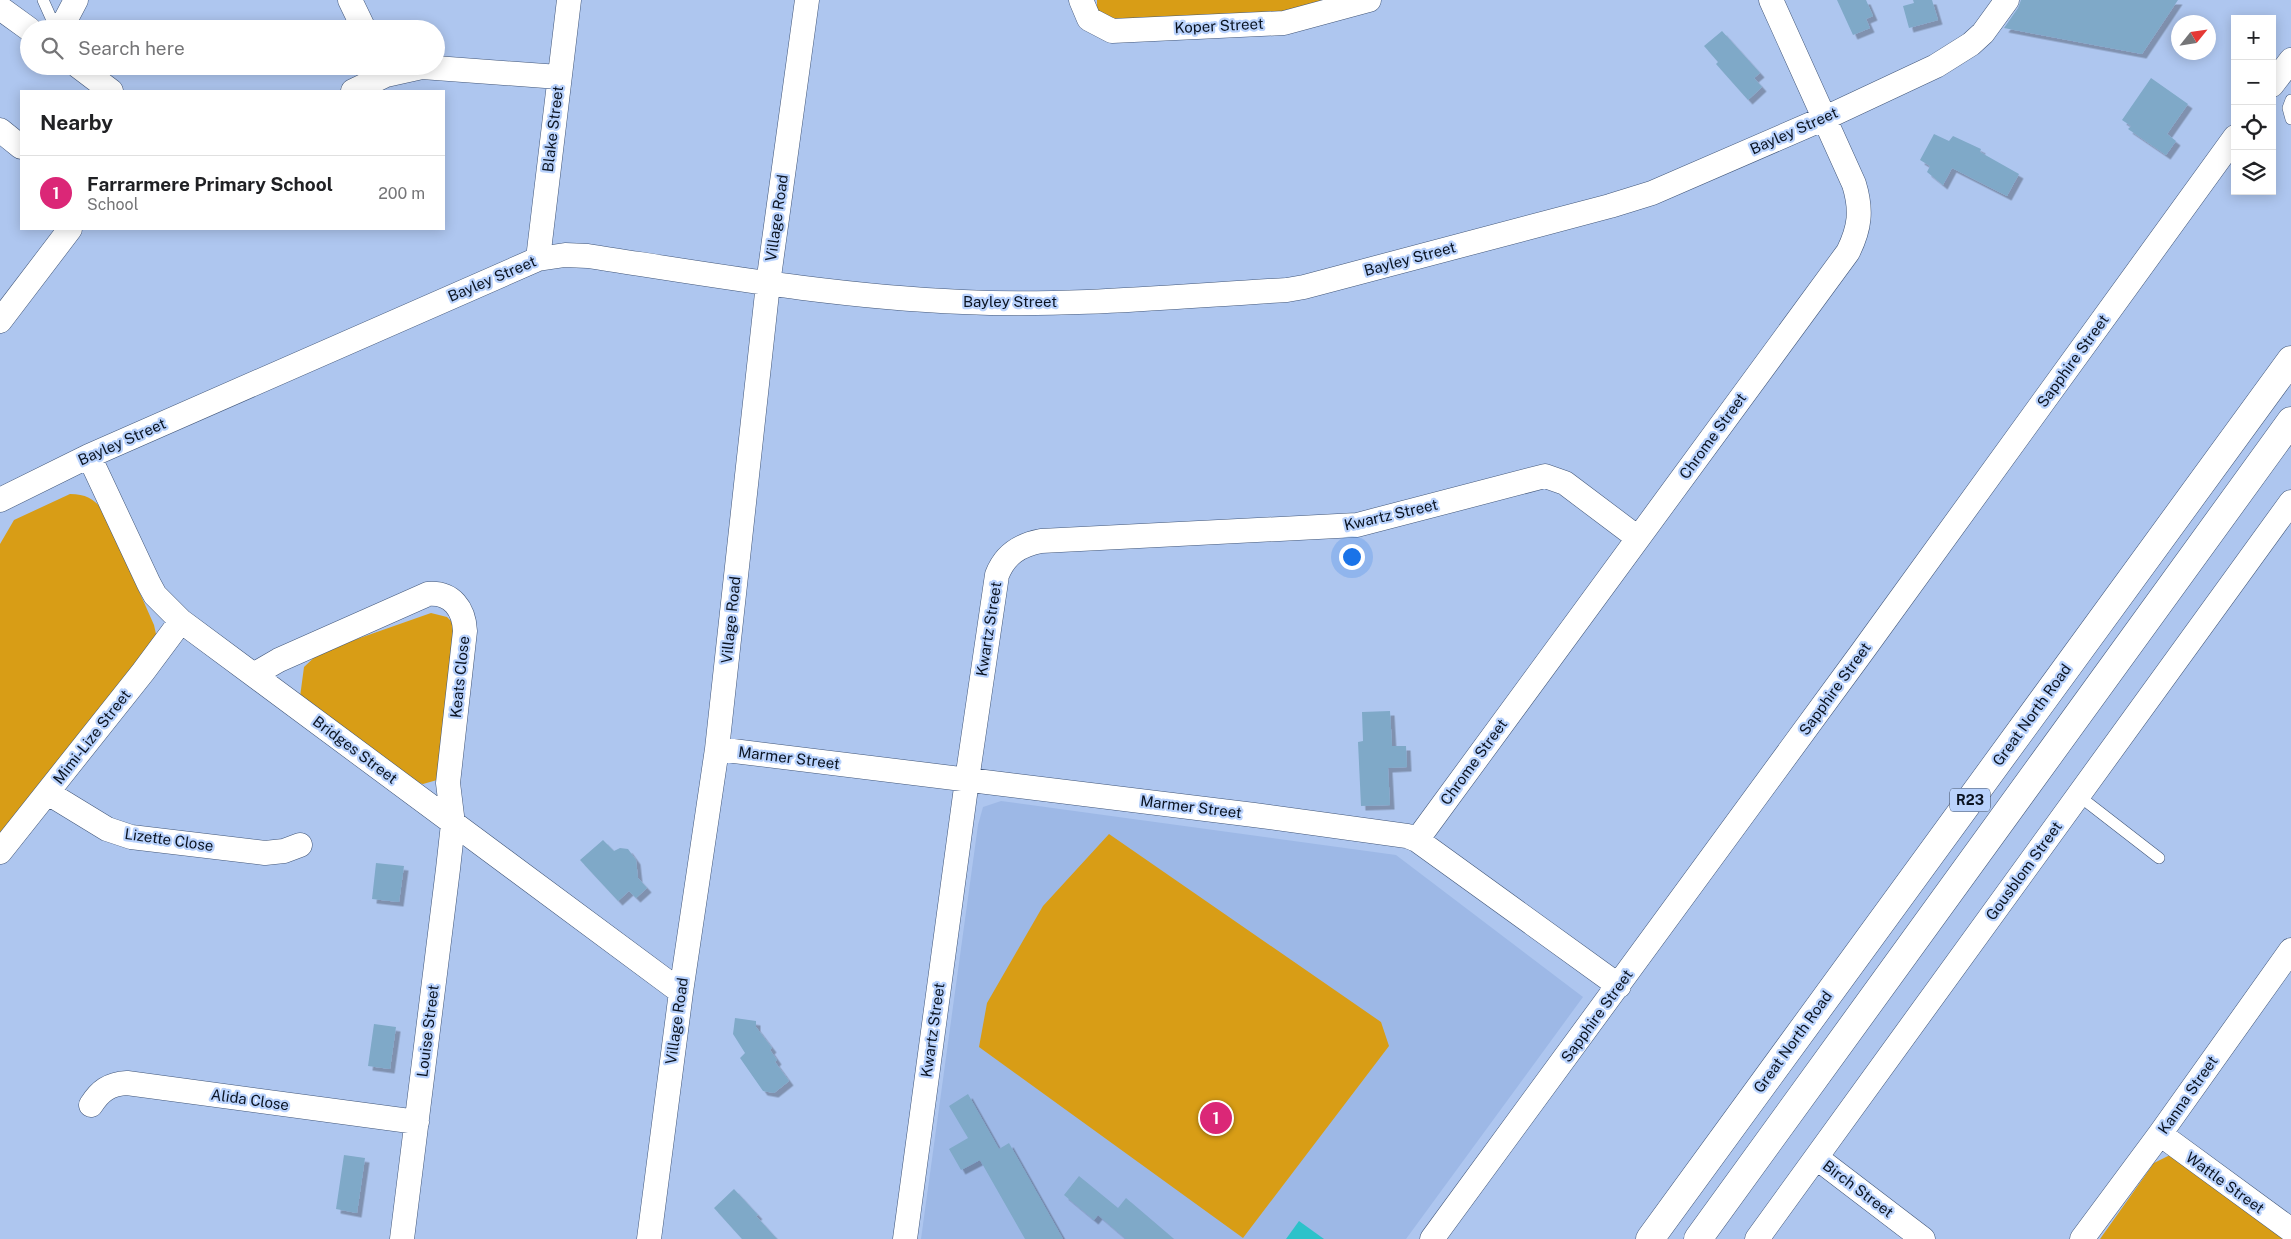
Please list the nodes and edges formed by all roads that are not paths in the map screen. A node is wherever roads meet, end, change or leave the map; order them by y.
1 (43, 0) edge
2 (76, 0) edge
3 (350, 0) edge
4 (569, 0) edge
5 (807, 0) edge
6 (1081, 0) edge
7 (1369, 0) edge
8 (1771, 0) edge
9 (2007, 0) edge
10 (0, 8) edge
11 (52, 20) edge
12 (64, 20) edge
13 (360, 20) edge
14 (20, 22) edge
15 (2291, 60) edge
16 (445, 69) edge
17 (90, 75) edge
18 (378, 75) edge
19 (559, 77) junction
20 (2276, 81) edge
21 (110, 90) edge
22 (355, 90) edge
23 (2291, 100) edge
24 (1825, 118) junction
25 (2291, 119) edge
26 (0, 130) edge
27 (2231, 142) edge
28 (20, 146) edge
29 (69, 230) edge
30 (538, 259) junction
31 (768, 284) junction
32 (0, 321) edge
33 (2291, 360) edge
34 (2291, 421) edge
35 (89, 456) junction
36 (0, 500) edge
37 (2291, 502) edge
38 (1638, 538) junction
39 (181, 620) junction
40 (255, 674) junction
41 (2013, 742) junction
42 (716, 749) junction
43 (2044, 763) junction
44 (967, 780) junction
45 (48, 793) junction
46 (2079, 796) junction
47 (452, 824) junction
48 (1417, 840) junction
49 (300, 845) dead end
50 (0, 852) edge
51 (2158, 858) dead end
52 (2291, 950) edge
53 (1619, 986) junction
54 (681, 992) junction
55 (91, 1105) dead end
56 (417, 1122) junction
57 (2160, 1134) junction
58 (1817, 1158) junction
59 (2291, 1230) edge
60 (402, 1239) edge
61 (649, 1239) edge
62 (905, 1239) edge
63 (1432, 1239) edge
64 (1650, 1239) edge
65 (1698, 1239) edge
66 (1757, 1239) edge
67 (1923, 1239) edge
68 (2082, 1239) edge

1 - 11 lane
2 - 12 street
3 - 13 street
4 - 19 street, Blake Street
5 - 31 street, Village Road
6 - 7 street, Koper Street
8 - 24 street, Chrome Street
9 - 24 street, Bayley Street
10 - 14 street
15 - 20 street
16 - 19 street
17 - 21 street
18 - 22 street
19 - 30 street, Blake Street
23 - 25 lane
24 - 31 street, Bayley Street
24 - 38 street, Chrome Street
26 - 28 street
27 - 53 street, Sapphire Street
29 - 32 street
30 - 31 street, Bayley Street
30 - 35 street, Bayley Street
31 - 42 street, Village Road
33 - 41 main road, Great North Road / R23
34 - 43 main road, R23
35 - 36 street, Bayley Street
35 - 39 street, Bridges Street
37 - 46 street, Gousblom Street
38 - 44 street, Kwartz Street
38 - 48 street, Chrome Street
39 - 40 street, Bridges Street
39 - 45 street, Mimi-Lize Street
40 - 47 street, Bridges Street
40 - 47 street, Keats Close
41 - 43 main road
41 - 64 main road, Great North Road / R23
42 - 44 street, Marmer Street
42 - 54 street, Village Road
43 - 65 main road, R23
44 - 48 street, Marmer Street
44 - 62 street, Kwartz Street
45 - 49 street, Lizette Close
45 - 50 street, Mimi-Lize Street
46 - 51 lane
46 - 58 street, Gousblom Street
47 - 54 street, Bridges Street
47 - 56 street, Louise Street
48 - 53 street, Marmer Street
52 - 57 street, Kanna Street
53 - 63 street, Sapphire Street
54 - 61 street, Village Road
55 - 56 street, Alida Close
56 - 60 street, Louise Street
57 - 59 street, Wattle Street
57 - 68 street, Kanna Street
58 - 66 street, Gousblom Street
58 - 67 street, Birch Street

